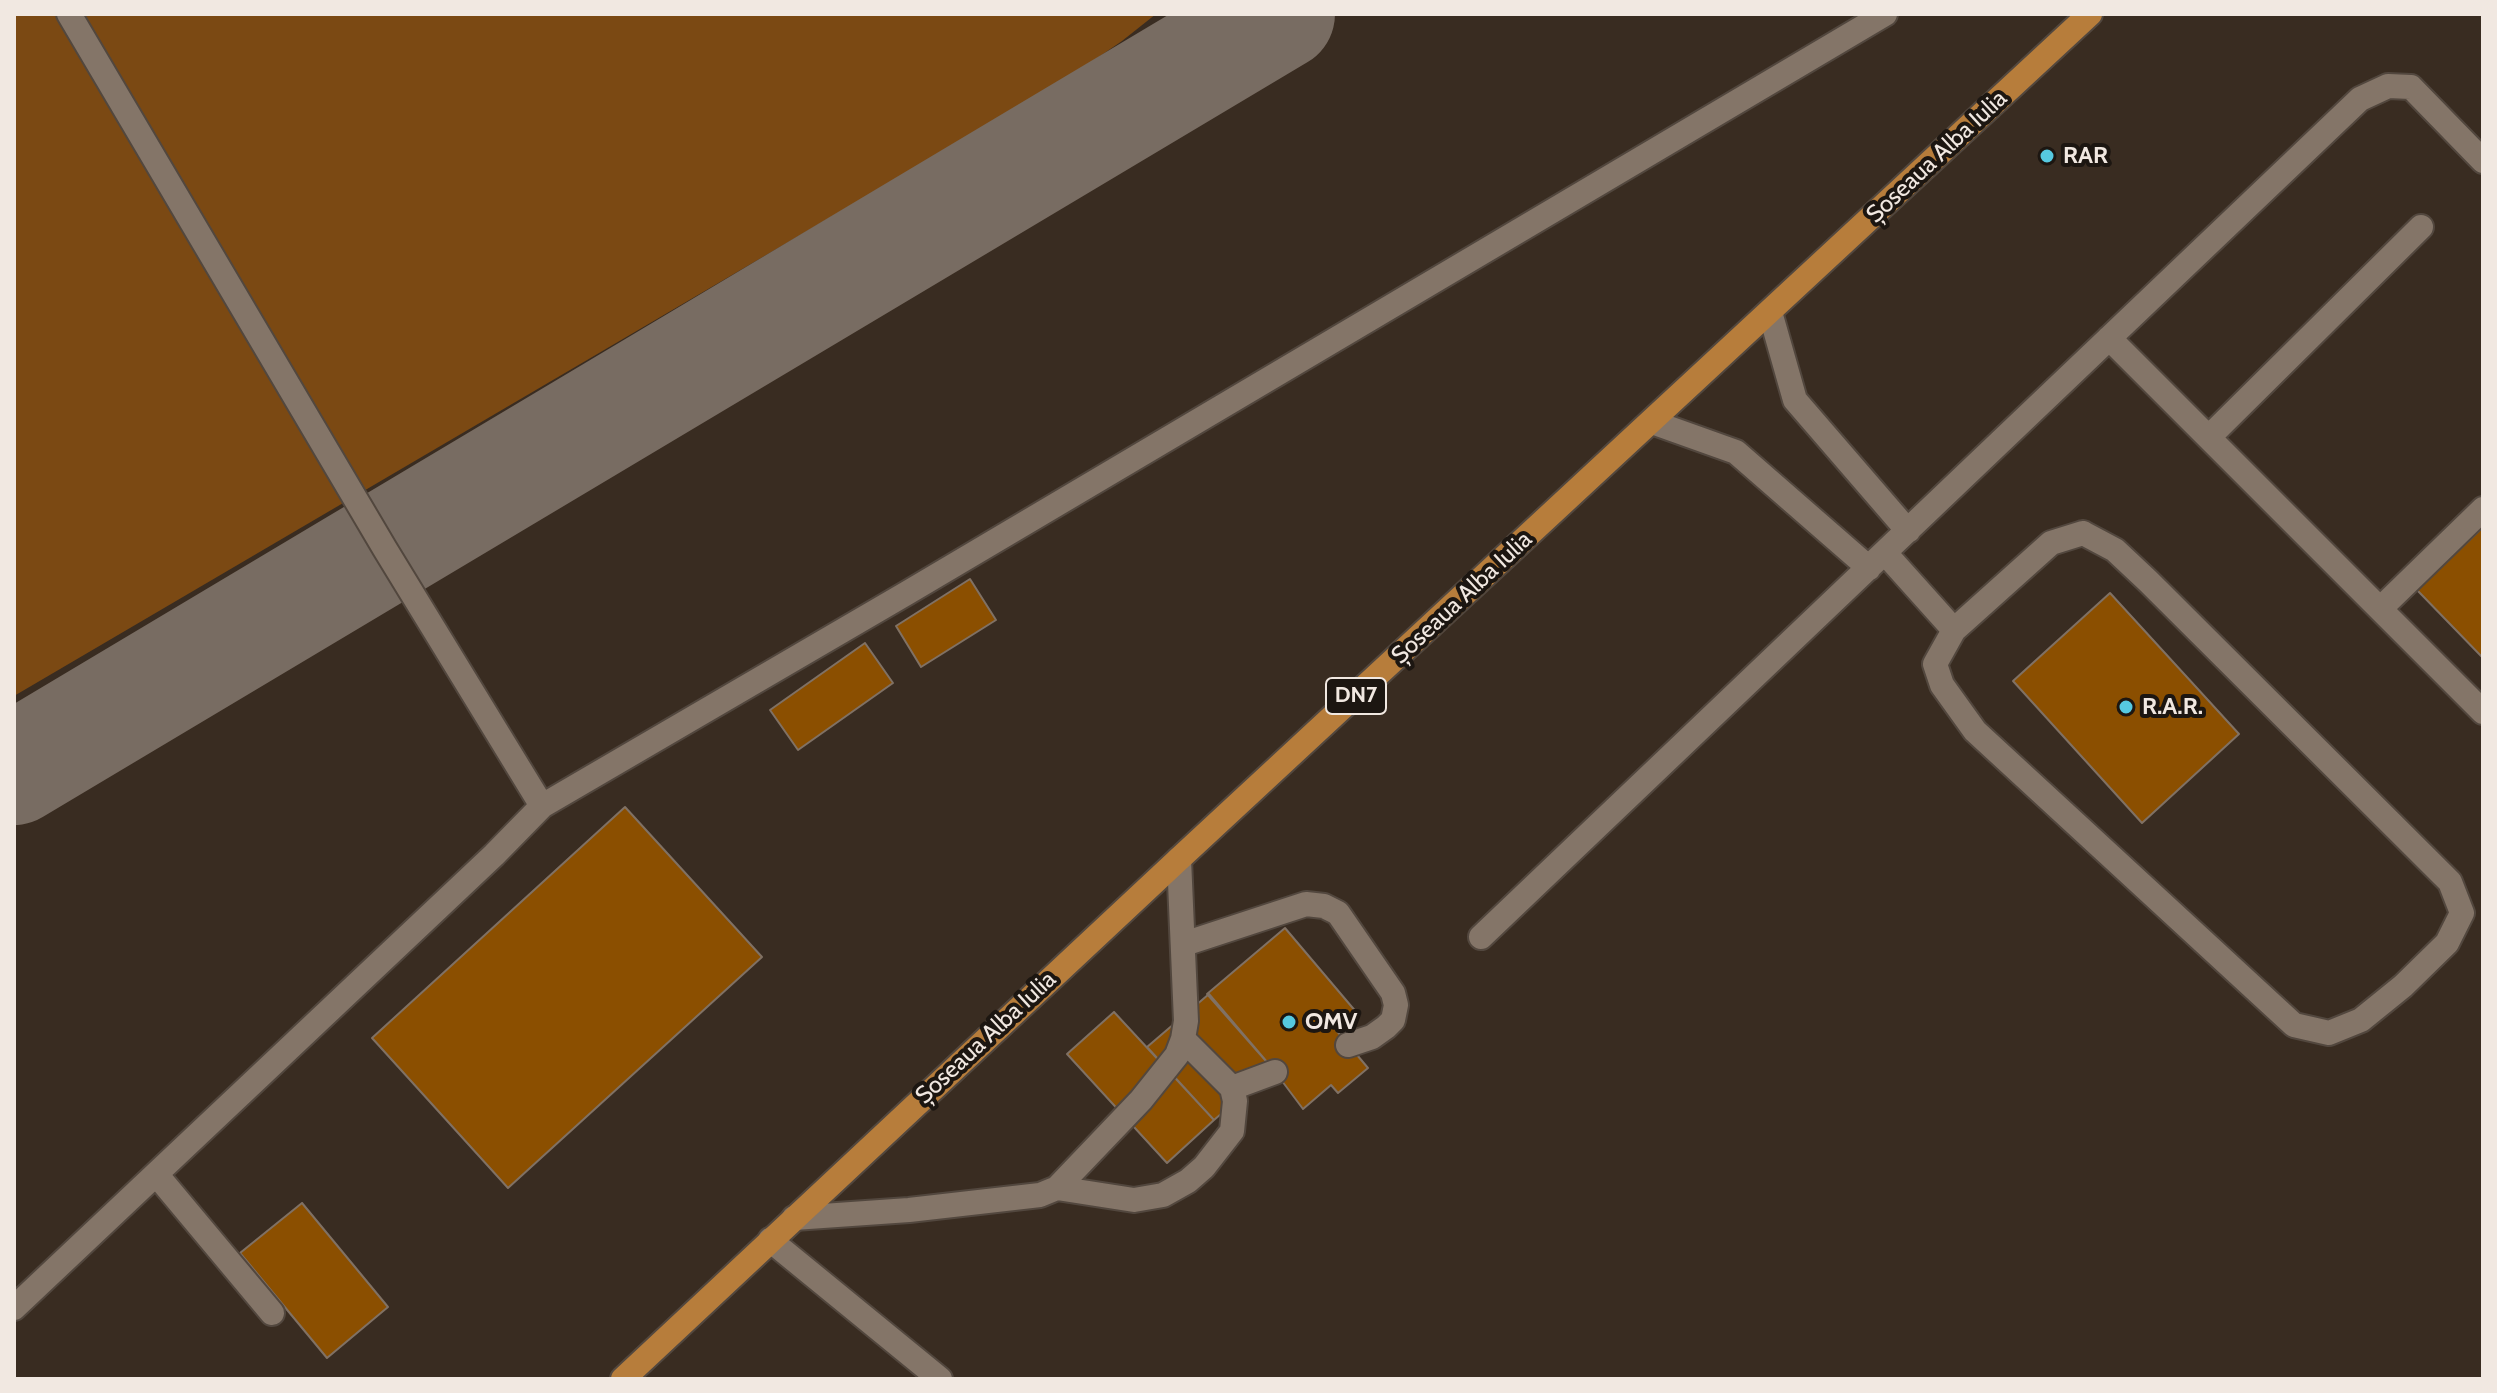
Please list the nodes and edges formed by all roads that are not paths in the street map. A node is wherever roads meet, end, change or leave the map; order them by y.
1 (69, 14) edge
2 (1885, 14) edge
3 (2090, 14) edge
4 (2483, 161) edge
5 (2421, 227) dead end
6 (1770, 312) junction
7 (2109, 338) junction
8 (1652, 422) junction
9 (2209, 437) junction
10 (2483, 509) edge
11 (1908, 531) junction
12 (1877, 561) junction
13 (2380, 609) junction
14 (1954, 630) junction
15 (2483, 712) edge
16 (542, 806) junction
17 (1179, 859) junction
18 (1481, 937) dead end
19 (1184, 944) junction
20 (1183, 1039) junction
21 (1348, 1045) dead end
22 (1275, 1072) dead end
23 (1232, 1088) junction
24 (156, 1174) junction
25 (1057, 1188) junction
26 (794, 1218) junction
27 (770, 1240) junction
28 (14, 1308) edge
29 (272, 1313) dead end
30 (623, 1379) edge
31 (940, 1379) edge

1 - 16 street
2 - 16 street
3 - 6 main road, Șoseaua Alba Iulia / DN7
4 - 7 street
5 - 9 street
6 - 8 main road, Șoseaua Alba Iulia / DN7
6 - 11 street
7 - 9 street
7 - 11 street
8 - 12 street
8 - 17 main road, Șoseaua Alba Iulia / DN7
9 - 13 street
10 - 13 street
11 - 12 street
12 - 14 street
12 - 18 street
13 - 15 street
14 - 14 street
16 - 24 street
17 - 19 street
17 - 26 main road, Șoseaua Alba Iulia / DN7
19 - 20 street
19 - 21 street
20 - 23 street
20 - 25 street
22 - 23 street
23 - 25 street
24 - 28 street
24 - 29 street
25 - 26 street
26 - 27 main road, Șoseaua Alba Iulia / DN7
27 - 30 main road, Șoseaua Alba Iulia / DN7
27 - 31 street

